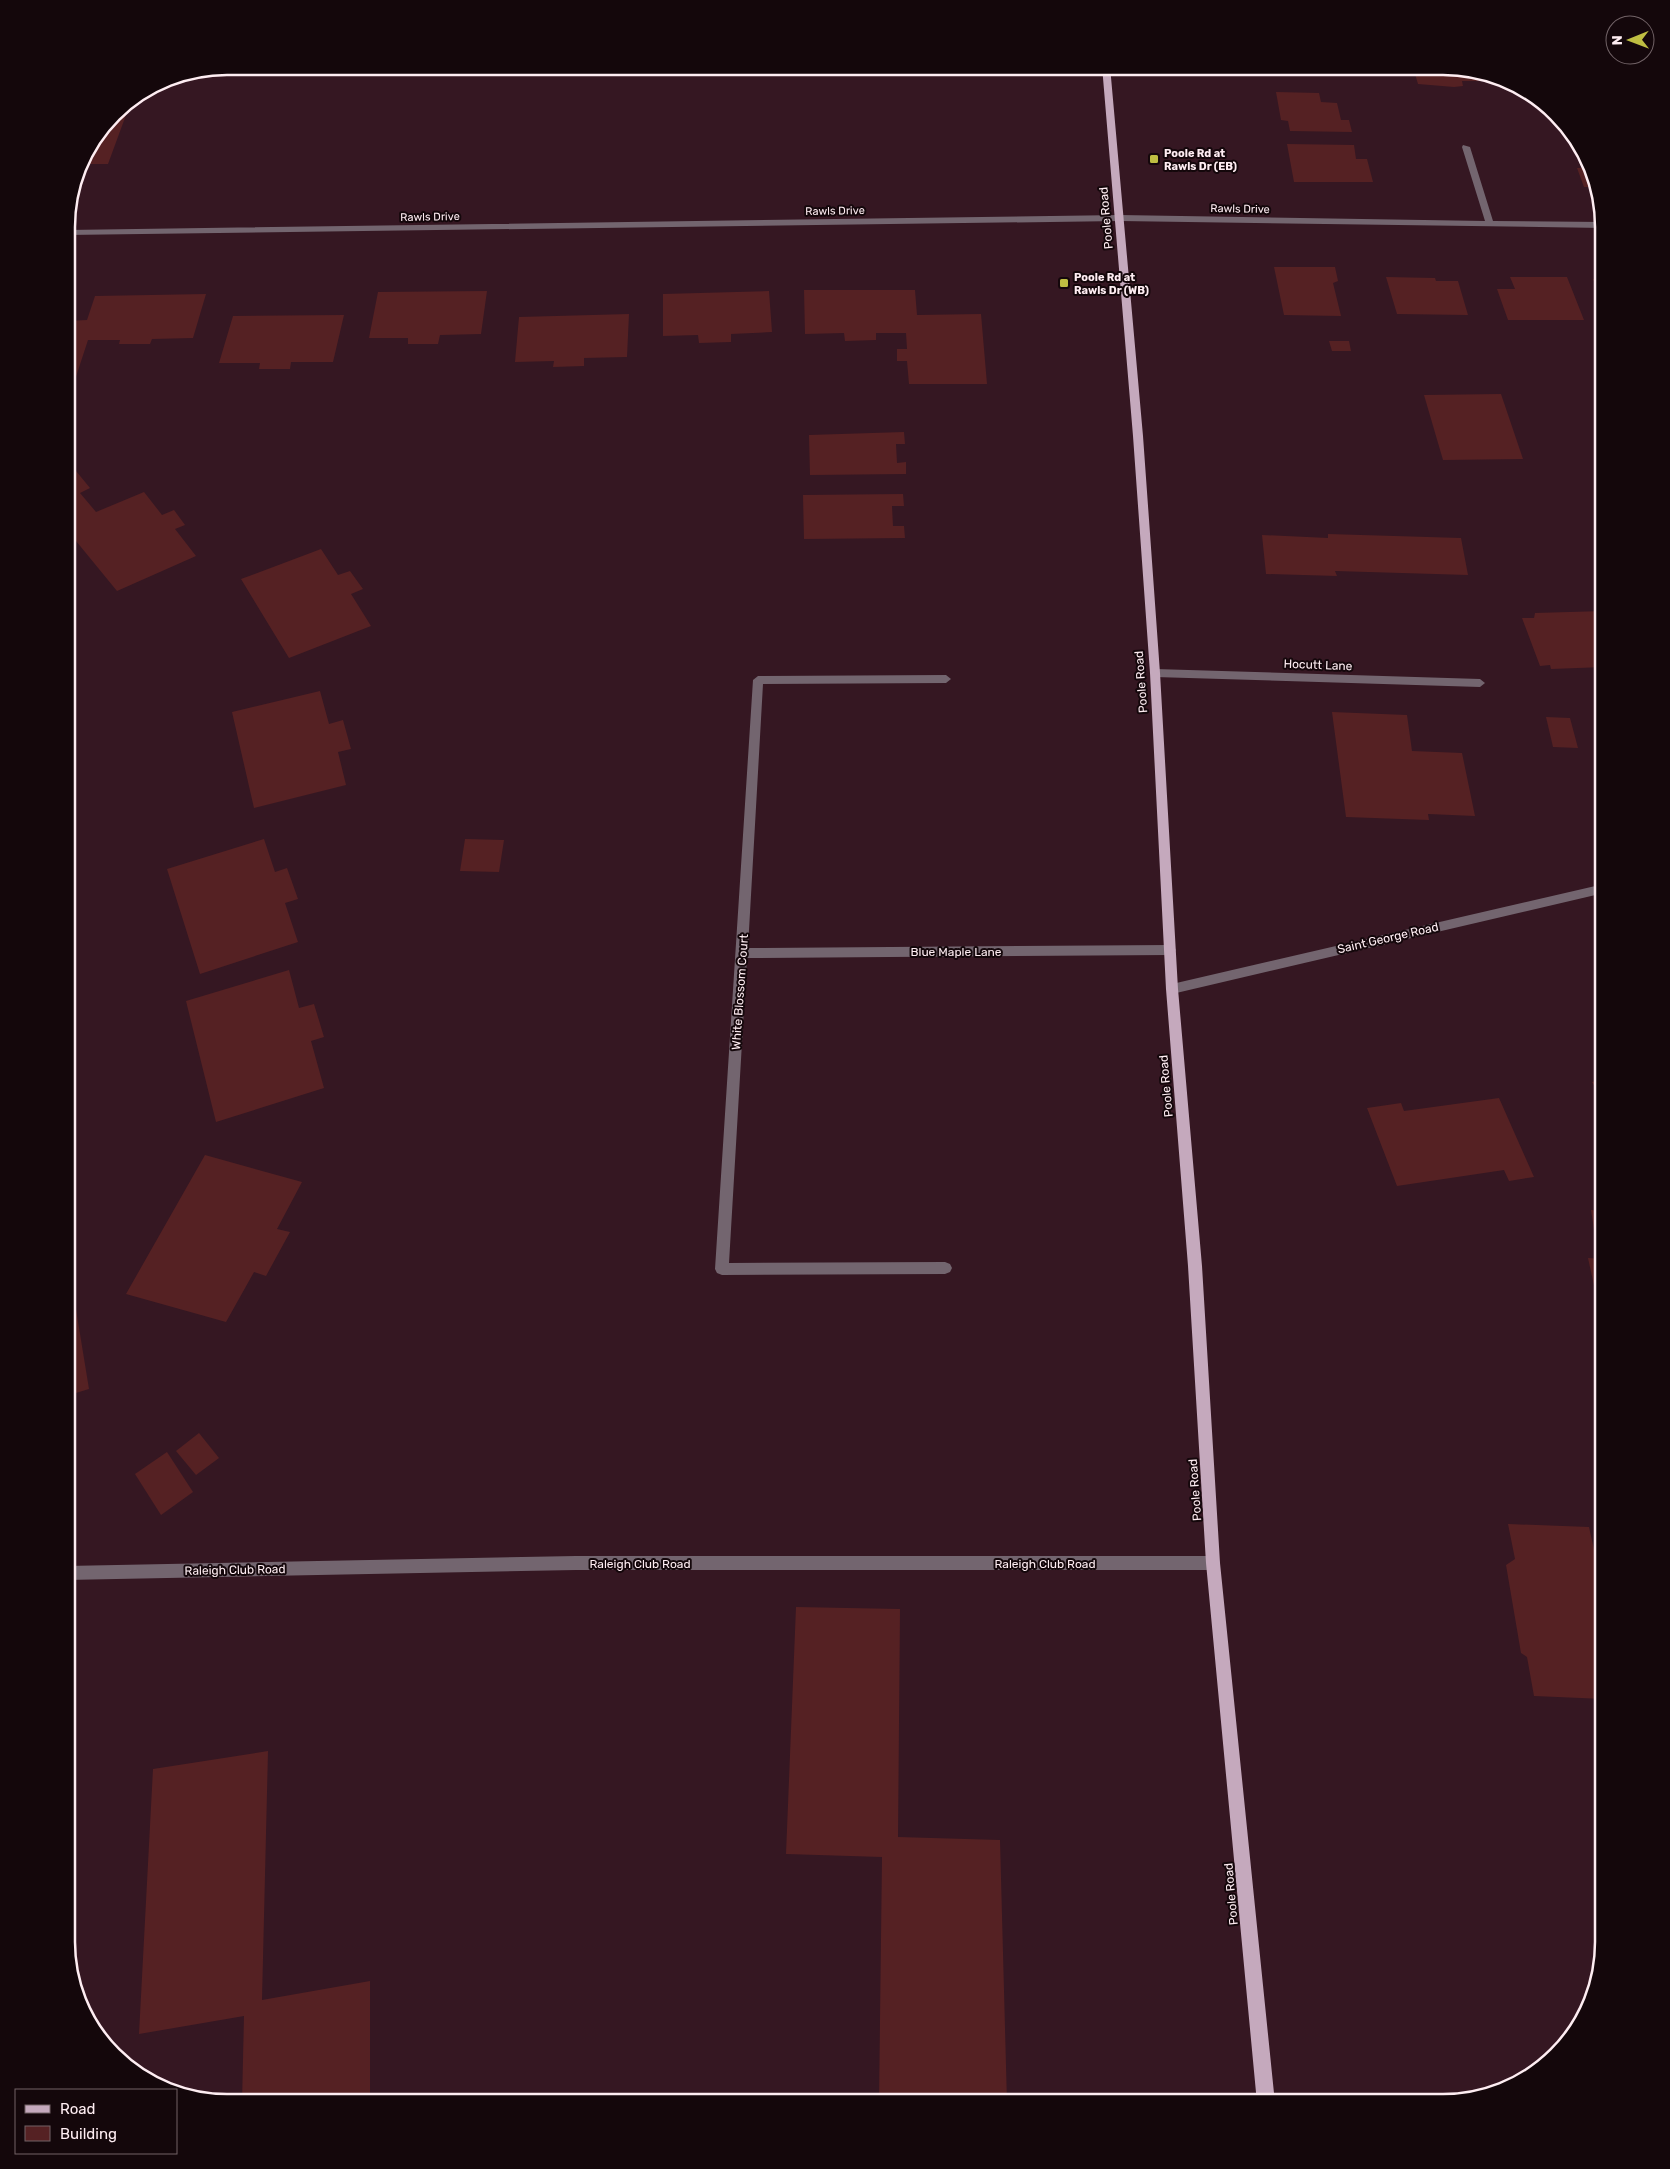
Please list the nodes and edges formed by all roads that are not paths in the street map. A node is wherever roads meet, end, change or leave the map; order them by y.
1 (1107, 75) edge
2 (1466, 147) dead end
3 (1120, 218) junction
4 (1490, 224) junction
5 (1595, 225) edge
6 (75, 233) edge
7 (1155, 673) junction
8 (946, 679) dead end
9 (1480, 683) dead end
10 (1595, 890) edge
11 (1170, 950) junction
12 (742, 953) junction
13 (1172, 989) junction
14 (945, 1268) dead end
15 (1213, 1562) junction
16 (75, 1573) edge
17 (1265, 2094) edge

1 - 3 main road, Poole Road
2 - 4 street
3 - 4 street, Rawls Drive
3 - 6 street, Rawls Drive
3 - 7 main road, Poole Road
4 - 5 street, Rawls Drive
7 - 9 street, Hocutt Lane
7 - 11 main road, Poole Road
8 - 12 street, White Blossom Court
10 - 13 street, Saint George Road
11 - 12 street, Blue Maple Lane
11 - 13 main road, Poole Road
12 - 14 street, White Blossom Court
13 - 15 main road, Poole Road
15 - 16 street, Raleigh Club Road
15 - 17 main road, Poole Road

